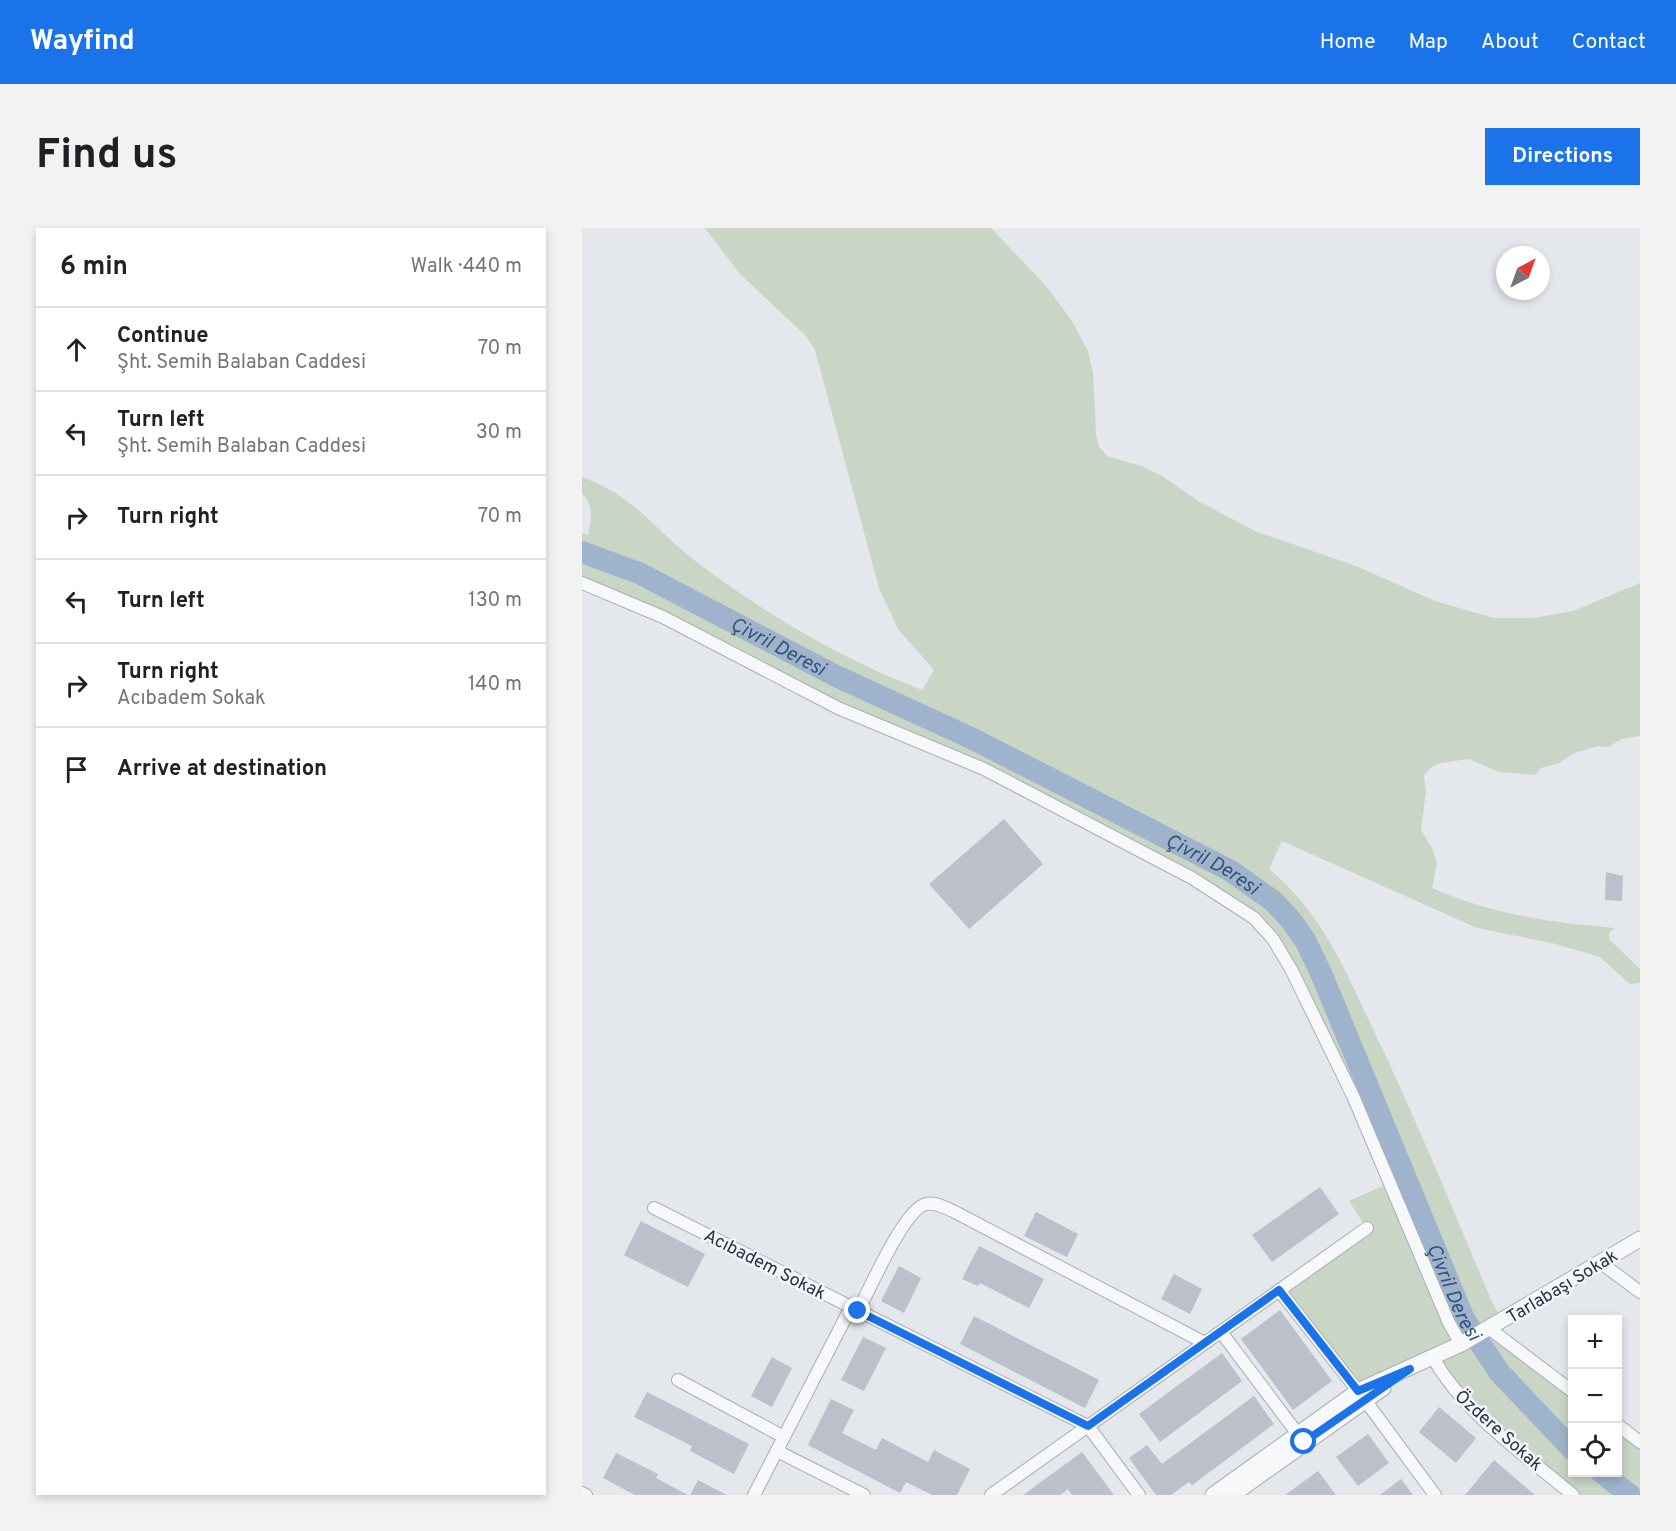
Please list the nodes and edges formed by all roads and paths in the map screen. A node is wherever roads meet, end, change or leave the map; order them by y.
1 (582, 583) edge
2 (654, 1208) dead end
3 (1367, 1228) dead end
4 (1640, 1239) edge
5 (1601, 1263) junction
6 (1279, 1290) junction
7 (1640, 1292) edge
8 (855, 1309) junction
9 (1487, 1330) junction
10 (1221, 1332) junction
11 (1205, 1343) junction
12 (1463, 1343) junction
13 (1433, 1358) junction
14 (678, 1380) dead end
15 (1568, 1388) edge
16 (1361, 1396) junction
17 (1088, 1426) junction
18 (1622, 1429) edge
19 (1298, 1433) junction
20 (784, 1437) junction
21 (1640, 1442) edge
22 (777, 1451) junction
23 (582, 1493) edge
24 (586, 1495) edge
25 (754, 1495) edge
26 (864, 1495) edge
27 (991, 1495) edge
28 (1139, 1495) edge
29 (1213, 1495) edge
30 (1232, 1495) edge
31 (1435, 1495) edge
32 (1573, 1495) edge

1 - 12 street
2 - 8 street, Acıbadem Sokak
3 - 6 street
4 - 5 street, Tarlabaşı Sokak
5 - 7 street
5 - 9 street, Tarlabaşı Sokak
6 - 10 street
6 - 16 street
8 - 11 street
8 - 17 street, Acıbadem Sokak
8 - 20 street
9 - 12 street, Tarlabaşı Sokak
9 - 15 street
10 - 11 street
10 - 19 street
11 - 17 street
12 - 13 street, Tarlabaşı Sokak
13 - 16 street, Tarlabaşı Sokak
13 - 32 street, Özdere Sokak
14 - 20 street
16 - 19 street
16 - 30 street
16 - 31 street
17 - 27 street
17 - 28 street, Acıbadem Sokak
18 - 21 street
19 - 29 street
20 - 22 street
22 - 25 street
22 - 26 street
23 - 24 street

